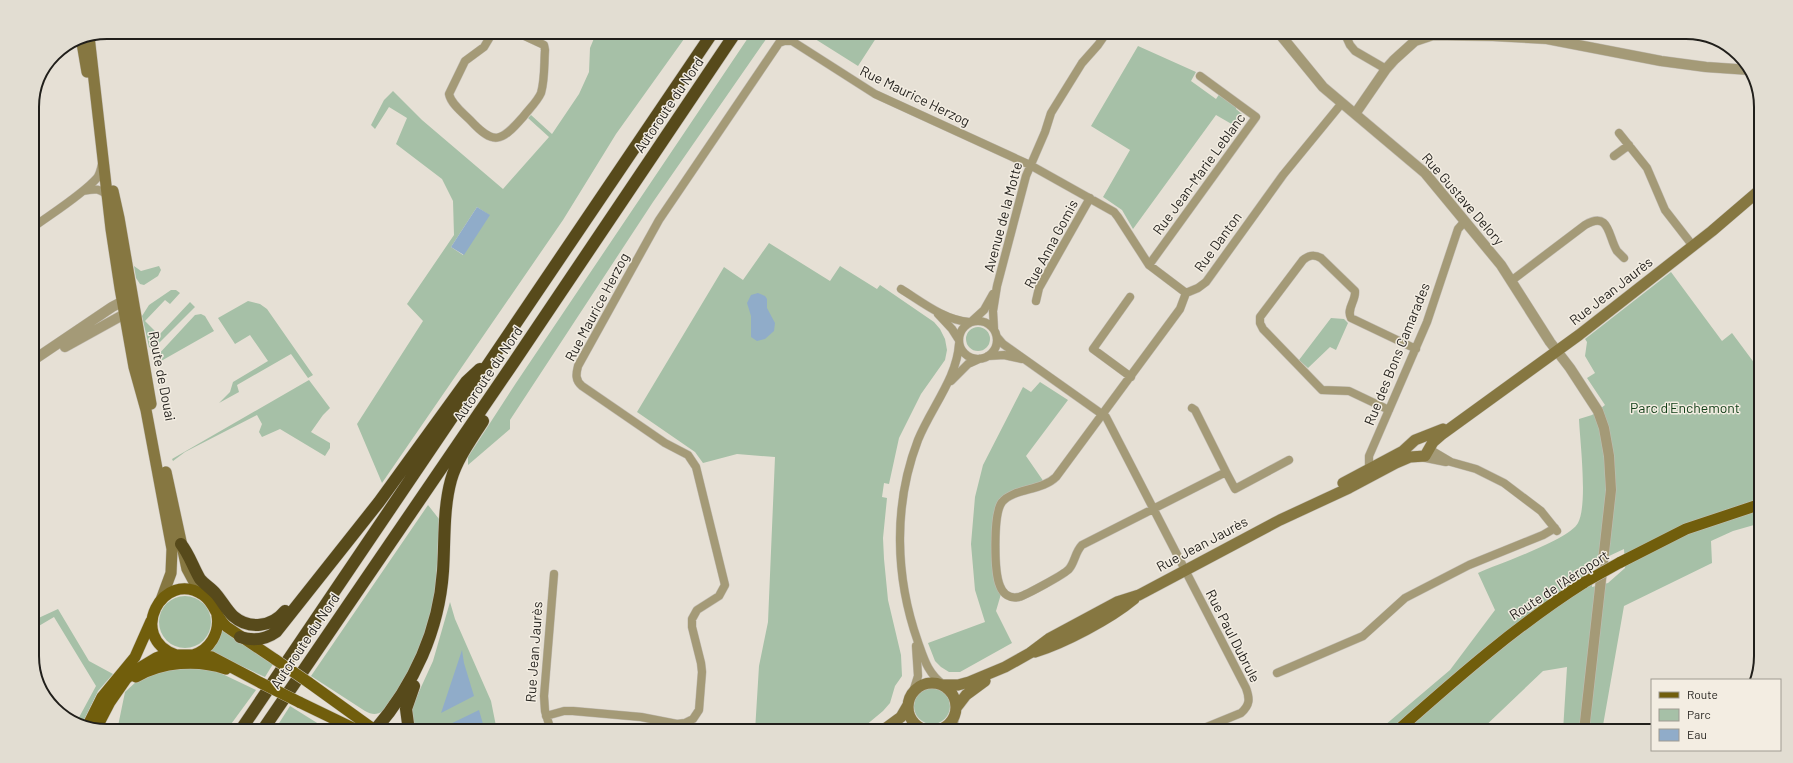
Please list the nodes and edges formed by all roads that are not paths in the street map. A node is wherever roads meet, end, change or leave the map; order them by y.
1 (489, 39) edge
2 (531, 39) edge
3 (708, 39) edge
4 (731, 39) edge
5 (1102, 39) edge
6 (1284, 39) edge
7 (1347, 39) edge
8 (1423, 39) edge
9 (1570, 39) edge
10 (90, 41) edge
11 (82, 44) edge
12 (1386, 69) junction
13 (1742, 69) edge
14 (1200, 76) dead end
15 (1342, 103) junction
16 (1355, 114) junction
17 (99, 124) junction
18 (1619, 133) dead end
19 (1629, 145) junction
20 (103, 152) junction
21 (1614, 156) dead end
22 (1030, 165) junction
23 (82, 191) junction
24 (1754, 195) edge
25 (108, 197) junction
26 (1090, 198) junction
27 (1465, 221) junction
28 (39, 223) edge
29 (1693, 246) junction
30 (1624, 258) dead end
31 (1149, 265) junction
32 (1511, 281) junction
33 (997, 286) junction
34 (901, 289) dead end
35 (1186, 293) junction
36 (1130, 297) dead end
37 (128, 299) junction
38 (1036, 301) dead end
39 (130, 311) junction
40 (935, 311) junction
41 (970, 322) junction
42 (994, 329) junction
43 (997, 337) junction
44 (959, 342) junction
45 (1416, 349) junction
46 (1557, 351) junction
47 (39, 356) edge
48 (493, 358) junction
49 (984, 358) junction
50 (1026, 360) junction
51 (514, 362) junction
52 (39, 364) edge
53 (1131, 378) junction
54 (943, 391) junction
55 (1192, 408) dead end
56 (1389, 410) junction
57 (1474, 410) junction
58 (1102, 414) junction
59 (1415, 441) junction
60 (1424, 453) junction
61 (1289, 460) dead end
62 (1373, 471) junction
63 (1226, 472) junction
64 (1754, 506) edge
65 (1154, 508) junction
66 (181, 544) junction
67 (324, 570) junction
68 (1185, 570) junction
69 (554, 574) dead end
70 (207, 598) junction
71 (161, 600) junction
72 (216, 613) junction
73 (151, 619) junction
74 (912, 626) junction
75 (240, 637) junction
76 (426, 646) junction
77 (176, 655) junction
78 (192, 655) junction
79 (1005, 667) junction
80 (1277, 673) dead end
81 (261, 683) junction
82 (944, 685) junction
83 (913, 692) junction
84 (110, 702) junction
85 (299, 702) junction
86 (908, 705) junction
87 (956, 711) junction
88 (546, 716) junction
89 (90, 722) edge
90 (99, 723) edge
91 (245, 724) edge
92 (267, 724) edge
93 (332, 724) edge
94 (345, 724) edge
95 (365, 724) edge
96 (379, 724) edge
97 (408, 724) edge
98 (549, 724) edge
99 (892, 724) edge
100 (918, 724) edge
101 (948, 724) edge
102 (953, 724) edge
103 (1214, 724) edge
104 (1405, 724) edge
105 (1585, 724) edge

1 - 2 street
3 - 48 highway, Autoroute du Nord
4 - 51 highway, Autoroute du Nord
5 - 22 street, Avenue de la Motte
6 - 15 street, Rue Gustave Delory
7 - 12 street
8 - 12 street
9 - 13 street
10 - 17 main road
11 - 17 main road
12 - 16 street
14 - 31 street, Rue Jean-Marie Leblanc
15 - 16 street, Rue Gustave Delory
15 - 35 street, Rue Danton
16 - 27 street, Rue Gustave Delory
17 - 20 main road
18 - 19 street
19 - 21 street
19 - 29 street
20 - 23 street
20 - 25 main road
20 - 37 main road, Route de Douai
22 - 26 street
22 - 33 street, Avenue de la Motte
22 - 88 street, Rue Maurice Herzog
23 - 25 street
23 - 28 street
24 - 29 main road, Rue Jean Jaurès
25 - 37 main road
26 - 31 street
26 - 38 street, Rue Anna Gomis
27 - 32 street, Rue Gustave Delory
27 - 45 street, Rue des Bons Camarades
29 - 46 main road, Rue Jean Jaurès
30 - 32 street
31 - 35 street
32 - 46 street, Rue Gustave Delory
33 - 41 street, Avenue de la Motte
33 - 42 street, Avenue de la Motte
34 - 40 street
35 - 53 street
36 - 53 street
37 - 39 main road, Route de Douai
37 - 47 street
39 - 52 street
39 - 66 main road, Route de Douai
39 - 71 main road
40 - 41 street
40 - 44 street
41 - 42 street
41 - 44 street
42 - 43 street
43 - 49 street
43 - 50 street
44 - 49 street
44 - 54 street
45 - 56 street, Rue des Bons Camarades
45 - 56 street
46 - 57 main road, Rue Jean Jaurès
46 - 105 street, Rue Gustave Delory
48 - 67 highway
48 - 91 highway, Autoroute du Nord
49 - 50 street
49 - 54 street
50 - 58 street
51 - 76 highway
51 - 92 highway, Autoroute du Nord
53 - 58 street
54 - 74 street
55 - 63 street
56 - 62 street, Rue des Bons Camarades
57 - 59 main road, Rue Jean Jaurès
57 - 60 main road, Rue Jean Jaurès
58 - 65 street
58 - 65 street
59 - 60 main road
59 - 60 main road
59 - 62 main road, Rue Jean Jaurès
60 - 62 main road, Rue Jean Jaurès
60 - 80 street
61 - 63 street
62 - 68 main road, Rue Jean Jaurès
63 - 65 street
64 - 104 main road, Route de l'Aéroport, bridge
65 - 68 street
66 - 67 highway
66 - 70 main road, Route de Douai
67 - 75 highway
68 - 79 main road, Rue Jean Jaurès
68 - 103 street, Rue Paul Dubrule
69 - 88 street, Rue Jean Jaurès
70 - 71 main road
70 - 72 main road
71 - 73 main road
72 - 75 main road
72 - 78 main road
73 - 77 main road
73 - 89 main road
74 - 82 street
74 - 83 street
75 - 95 main road, bridge
76 - 96 highway
76 - 97 highway
77 - 78 main road
77 - 84 main road
78 - 81 main road
79 - 82 main road, Rue Jean Jaurès
79 - 87 main road, Rue Jean Jaurès
81 - 84 main road
81 - 85 main road, bridge
82 - 83 main road
82 - 87 main road
83 - 86 main road
84 - 90 main road
85 - 93 main road
85 - 94 main road
86 - 99 main road
86 - 100 main road
87 - 101 main road
87 - 102 street
88 - 98 street, Rue Jean Jaurès

